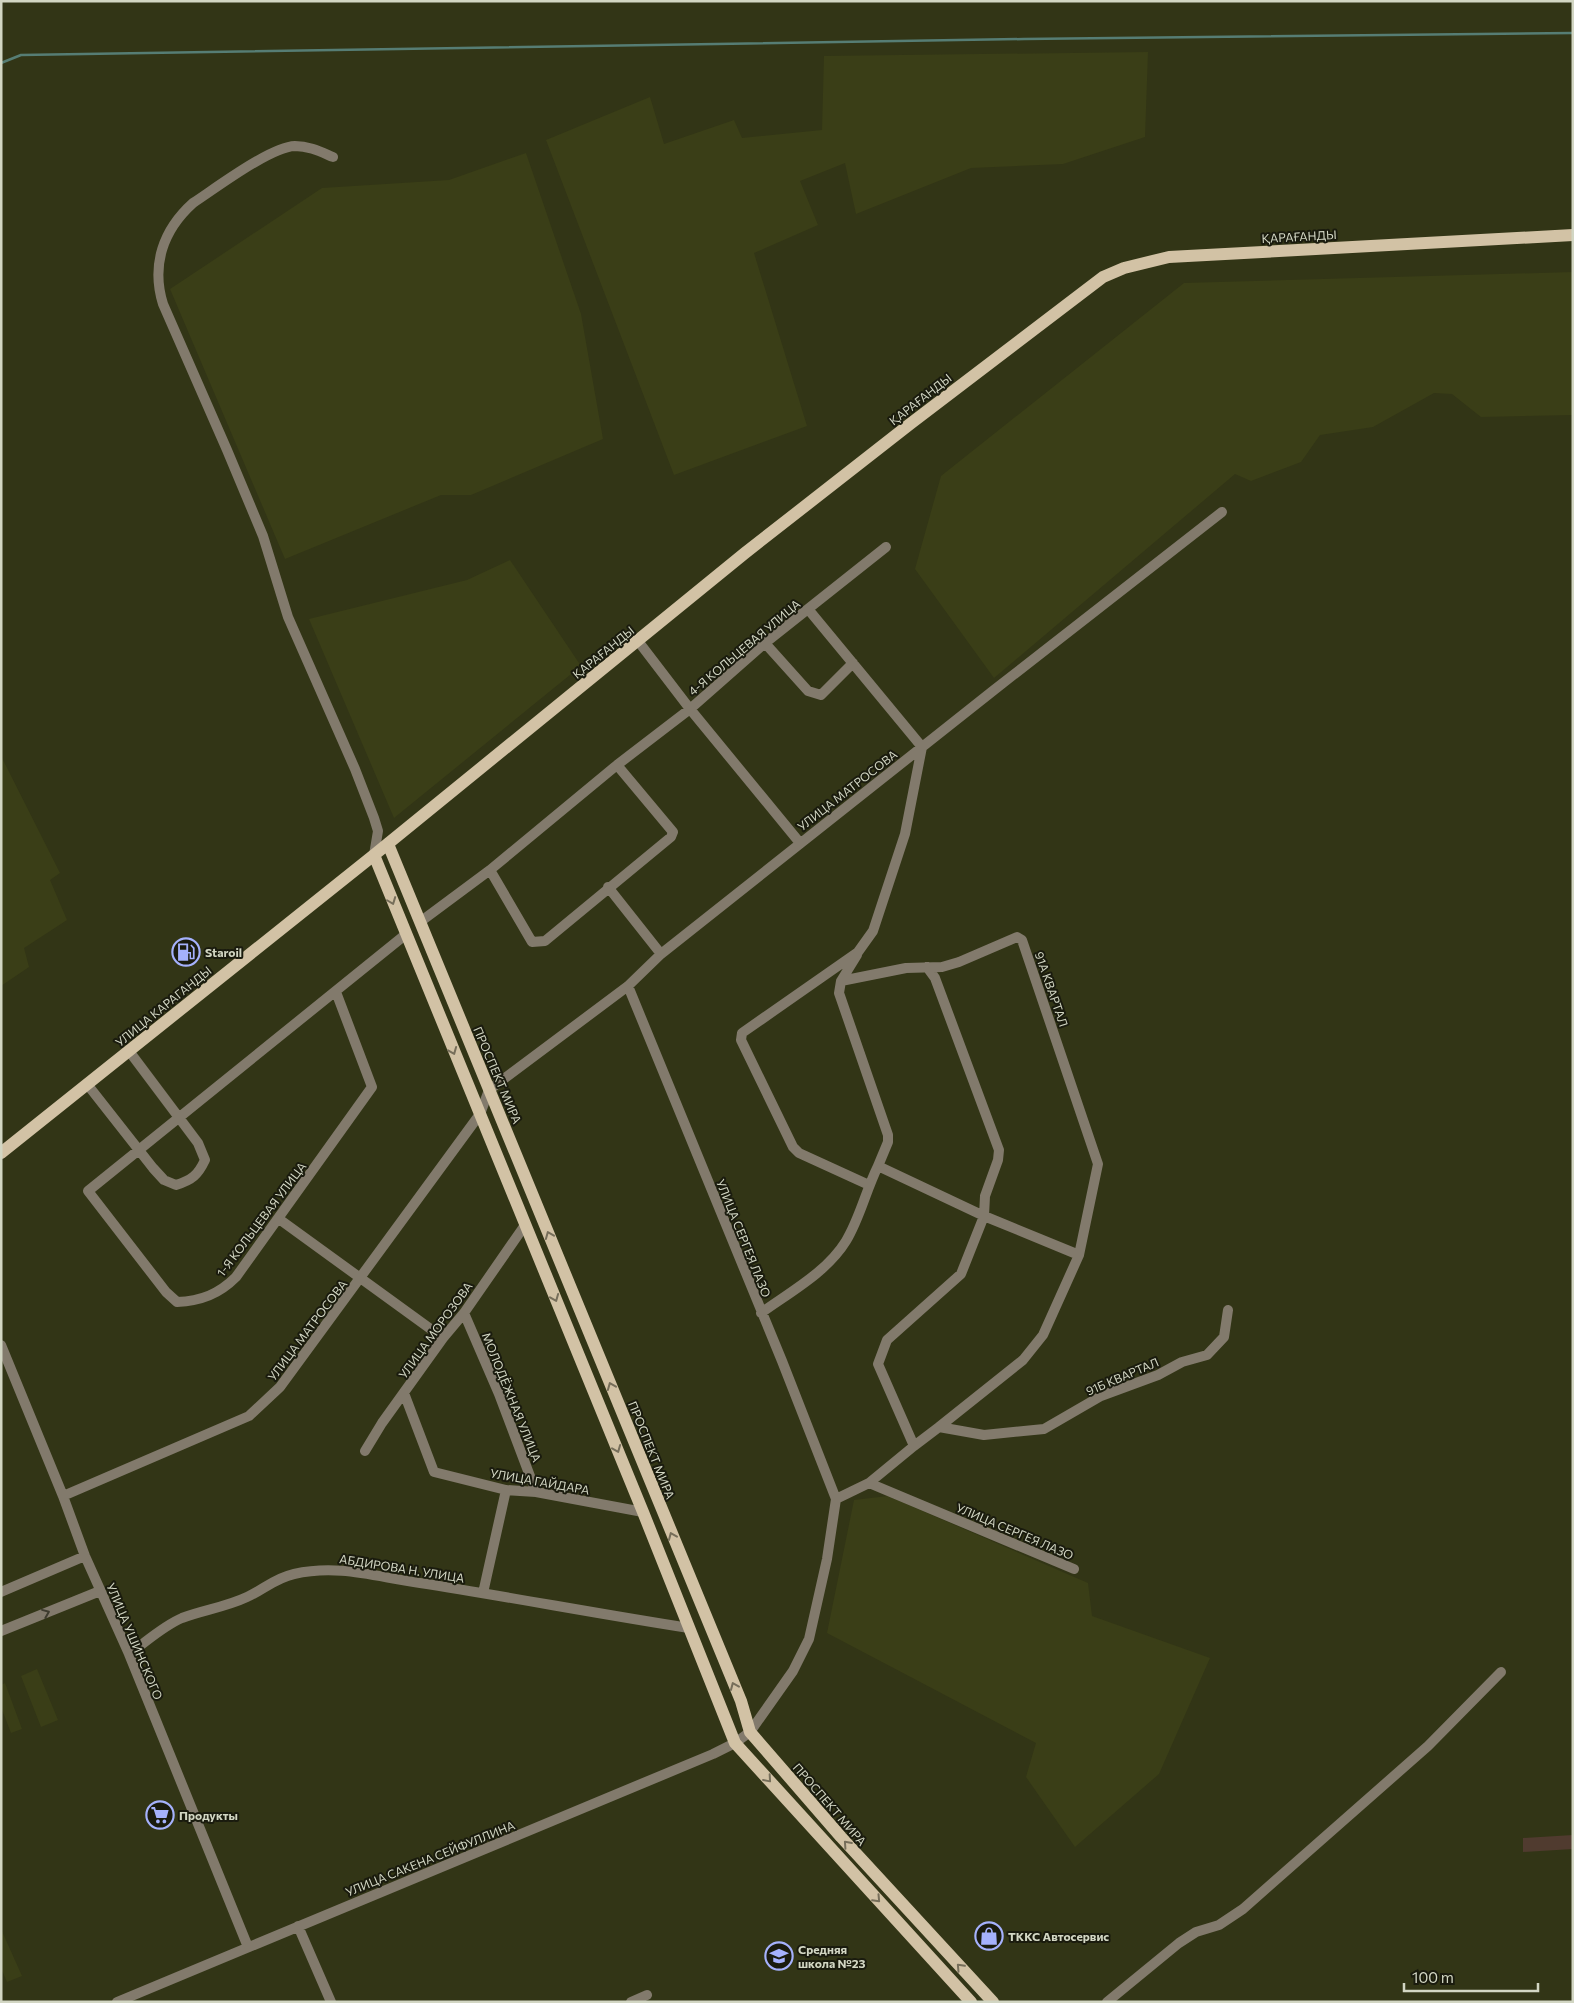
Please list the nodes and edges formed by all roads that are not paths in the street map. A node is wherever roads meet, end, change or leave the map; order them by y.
1 (333, 156) dead end
2 (1573, 235) edge
3 (1222, 512) dead end
4 (886, 547) dead end
5 (808, 609) junction
6 (638, 641) junction
7 (765, 643) junction
8 (853, 663) junction
9 (690, 708) junction
10 (922, 747) junction
11 (617, 765) junction
12 (378, 831) junction
13 (800, 843) junction
14 (388, 844) junction
15 (374, 855) junction
16 (490, 870) junction
17 (608, 887) junction
18 (420, 922) junction
19 (405, 935) junction
20 (858, 952) junction
21 (661, 954) junction
22 (927, 967) junction
23 (841, 981) junction
24 (628, 986) junction
25 (336, 992) junction
26 (129, 1051) junction
27 (87, 1084) junction
28 (489, 1090) junction
29 (480, 1114) junction
30 (179, 1119) junction
31 (138, 1151) junction
32 (1, 1153) edge
33 (878, 1166) junction
34 (869, 1186) junction
35 (984, 1216) junction
36 (279, 1219) junction
37 (525, 1225) junction
38 (1079, 1255) junction
39 (361, 1278) junction
40 (1228, 1310) dead end
41 (464, 1312) junction
42 (761, 1312) junction
43 (443, 1338) junction
44 (1, 1345) edge
45 (404, 1393) junction
46 (939, 1427) junction
47 (914, 1446) junction
48 (365, 1451) dead end
49 (869, 1483) junction
50 (506, 1490) junction
51 (536, 1492) junction
52 (63, 1496) junction
53 (836, 1499) junction
54 (643, 1512) junction
55 (85, 1556) junction
56 (1074, 1570) dead end
57 (100, 1591) junction
58 (1, 1592) edge
59 (484, 1593) junction
60 (689, 1628) junction
61 (1, 1631) edge
62 (129, 1654) junction
63 (1501, 1672) dead end
64 (750, 1732) junction
65 (735, 1743) junction
66 (298, 1926) junction
67 (248, 1947) junction
68 (647, 1995) dead end
69 (117, 2002) edge
70 (331, 2002) edge
71 (631, 2002) edge
72 (971, 2002) edge
73 (993, 2002) edge
74 (1107, 2002) edge

1 - 12 street
2 - 6 main road, ҚАРАҒАНДЫ
3 - 10 street, УЛИЦА МАТРОСОВА
4 - 5 street, 4-Я КОЛЬЦЕВАЯ УЛИЦА
5 - 7 street, 4-Я КОЛЬЦЕВАЯ УЛИЦА
5 - 8 street
6 - 9 street
6 - 14 main road, ҚАРАҒАНДЫ
7 - 8 street
7 - 9 street, 4-Я КОЛЬЦЕВАЯ УЛИЦА
8 - 10 street
9 - 11 street, 4-Я КОЛЬЦЕВАЯ УЛИЦА
9 - 13 street
10 - 13 street, УЛИЦА МАТРОСОВА
10 - 20 street
11 - 16 street, 4-Я КОЛЬЦЕВАЯ УЛИЦА
11 - 17 street
12 - 14 street
12 - 15 street
13 - 21 street, УЛИЦА МАТРОСОВА
14 - 15 main road, УЛИЦА КАРАГАНДЫ
14 - 18 main road, ПРОСПЕКТ МИРА
15 -> 19 main road
15 - 26 main road, УЛИЦА КАРАГАНДЫ
16 - 17 street
16 - 18 street, 4-Я КОЛЬЦЕВАЯ УЛИЦА
17 - 21 street
18 - 28 main road, ПРОСПЕКТ МИРА
19 - 25 street, 1-Я КОЛЬЦЕВАЯ УЛИЦА
19 -> 29 main road
20 - 23 street
20 - 34 street
21 - 24 street, УЛИЦА МАТРОСОВА
22 - 23 street
22 - 35 street
22 - 38 street, 91А КВАРТАЛ
23 - 33 street
24 - 28 street, УЛИЦА МАТРОСОВА
24 - 42 street, УЛИЦА СЕРГЕЯ ЛАЗО
25 - 30 street, 1-Я КОЛЬЦЕВАЯ УЛИЦА
25 - 36 street, 1-Я КОЛЬЦЕВАЯ УЛИЦА
26 - 27 main road, УЛИЦА КАРАГАНДЫ
26 - 30 street
27 - 31 street
27 - 32 main road, УЛИЦА КАРАГАНДЫ
28 - 29 street, УЛИЦА МАТРОСОВА
64 -> 28 main road, ПРОСПЕКТ МИРА
29 - 37 main road
29 - 39 street, УЛИЦА МАТРОСОВА
30 - 31 street, 1-Я КОЛЬЦЕВАЯ УЛИЦА
30 - 31 street
31 - 36 street, 1-Я КОЛЬЦЕВАЯ УЛИЦА
33 - 34 street
33 - 35 street
34 - 42 street
35 - 38 street
35 - 47 street
36 - 39 street
37 - 41 street, УЛИЦА МОРОЗОВА
37 -> 54 main road
38 - 46 street
39 - 43 street
39 - 52 street, УЛИЦА МАТРОСОВА
40 - 46 street, 91Б КВАРТАЛ
41 - 43 street, УЛИЦА МОРОЗОВА
41 - 51 street, МОЛОДЁЖНАЯ УЛИЦА
42 - 53 street, УЛИЦА СЕРГЕЯ ЛАЗО
43 - 45 street, УЛИЦА МОРОЗОВА
44 - 52 street, УЛИЦА УШИНСКОГО
45 - 48 street, УЛИЦА МОРОЗОВА
45 - 50 street, УЛИЦА ГАЙДАРА
46 - 47 street
47 - 49 street
49 - 53 street
49 - 56 street, УЛИЦА СЕРГЕЯ ЛАЗО
50 - 51 street, УЛИЦА ГАЙДАРА
50 - 59 street
51 - 54 street, УЛИЦА ГАЙДАРА
52 - 55 street, УЛИЦА УШИНСКОГО
53 - 64 street, УЛИЦА СЕРГЕЯ ЛАЗО
54 - 60 main road
55 - 57 street, УЛИЦА УШИНСКОГО
55 - 58 street
61 -> 57 street
57 - 62 street, УЛИЦА УШИНСКОГО
59 - 60 street, АБДИРОВА Н. УЛИЦА
59 - 62 street, АБДИРОВА Н. УЛИЦА
60 - 65 main road
62 - 67 street, УЛИЦА УШИНСКОГО
63 - 74 street
64 - 65 street, УЛИЦА САКЕНА СЕЙФУЛЛИНА
73 -> 64 main road, ПРОСПЕКТ МИРА
65 - 66 street, УЛИЦА САКЕНА СЕЙФУЛЛИНА
65 -> 72 main road
66 - 67 street, УЛИЦА САКЕНА СЕЙФУЛЛИНА
66 - 70 street
67 - 69 street, УЛИЦА САКЕНА СЕЙФУЛЛИНА
68 - 71 street

